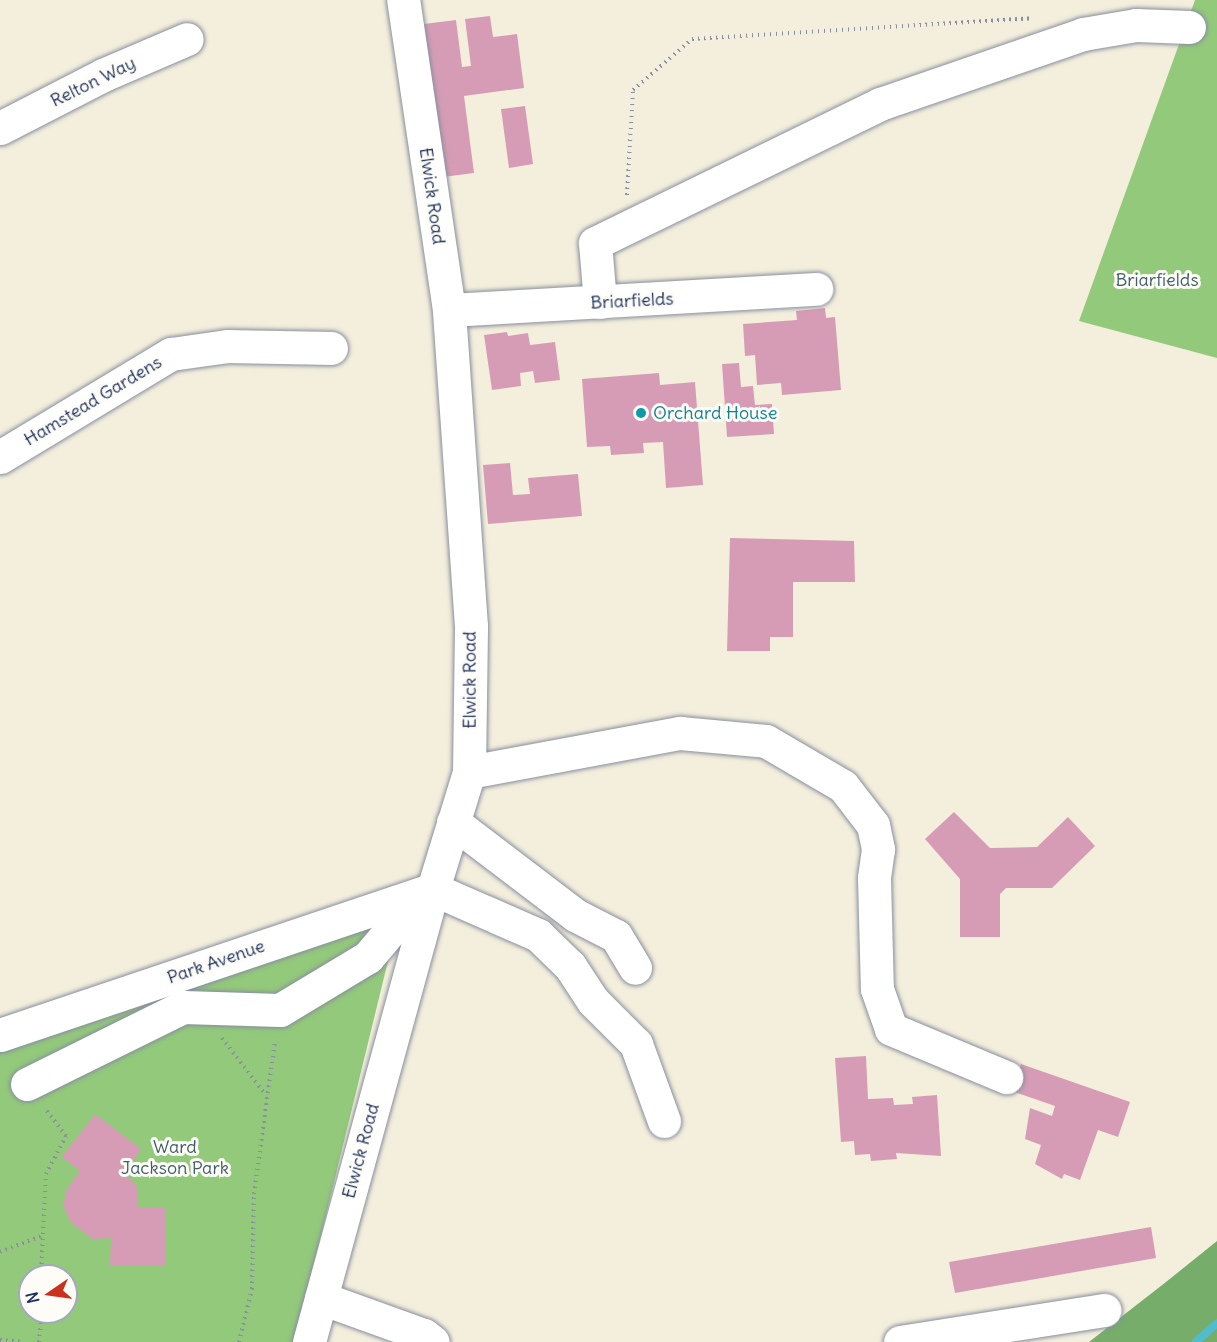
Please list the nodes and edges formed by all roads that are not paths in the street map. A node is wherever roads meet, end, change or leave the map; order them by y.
1 (403, 0) edge
2 (1189, 27) dead end
3 (188, 39) dead end
4 (0, 128) edge
5 (816, 289) dead end
6 (600, 302) junction
7 (448, 310) junction
8 (331, 348) dead end
9 (0, 457) edge
10 (469, 772) junction
11 (453, 822) junction
12 (427, 891) junction
13 (635, 968) dead end
14 (0, 1035) edge
15 (1006, 1077) dead end
16 (27, 1084) road end
17 (664, 1121) dead end
18 (321, 1298) junction
19 (1105, 1310) dead end
20 (309, 1342) edge
21 (433, 1342) edge
22 (900, 1342) edge

1 - 7 street, Elwick Road
2 - 6 street
3 - 4 street, Relton Way
5 - 6 street, Briarfields
6 - 7 street, Briarfields
7 - 10 street, Elwick Road
8 - 9 street, Hamstead Gardens
10 - 11 street, Elwick Road
10 - 15 street
11 - 12 street, Elwick Road
11 - 13 street
12 - 14 street, Park Avenue
12 - 16 street
12 - 17 street
12 - 18 street, Elwick Road
18 - 20 street, Elwick Road
18 - 21 street
19 - 22 street

